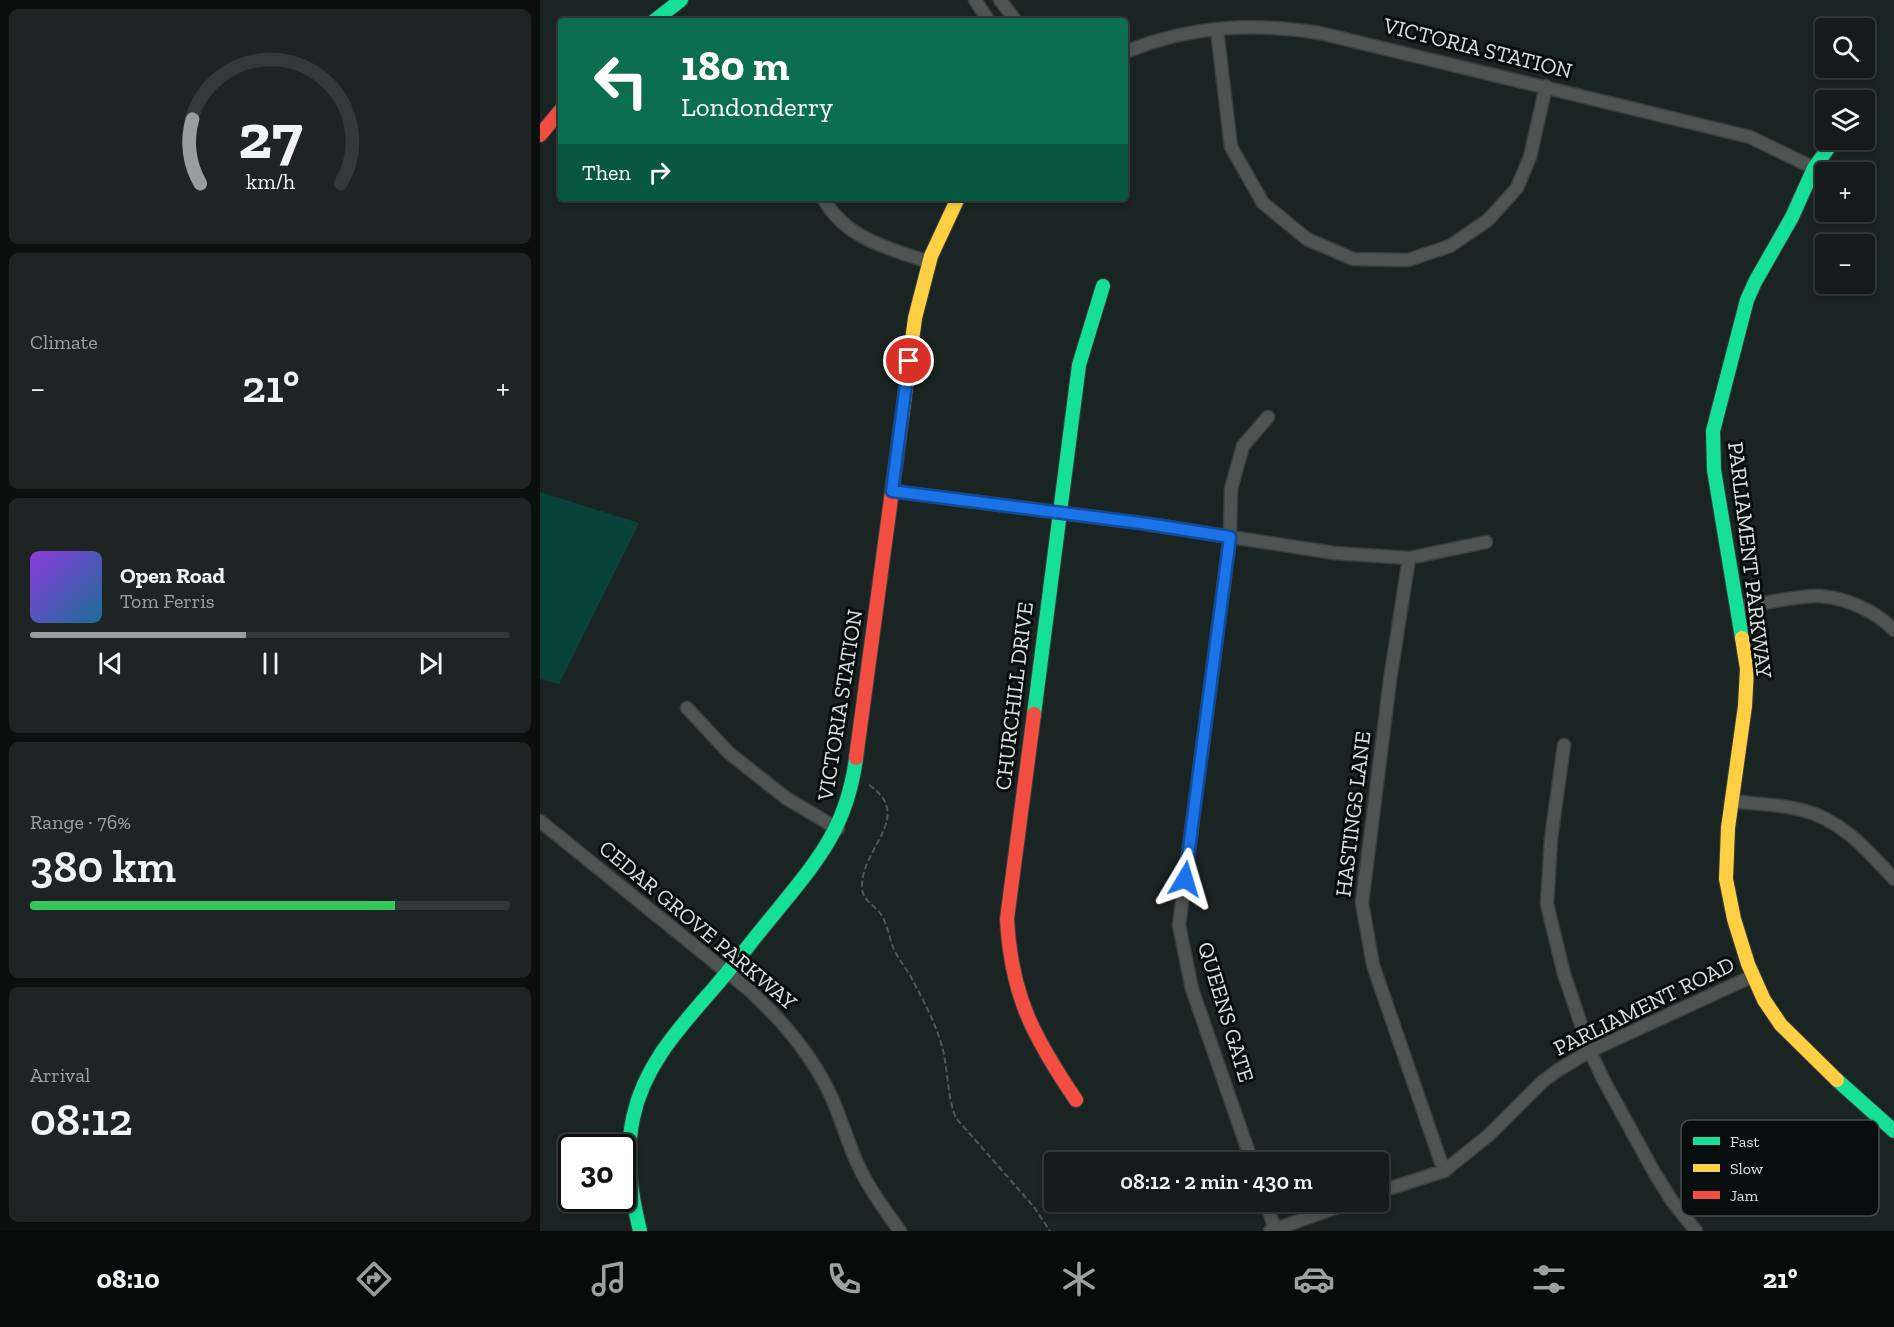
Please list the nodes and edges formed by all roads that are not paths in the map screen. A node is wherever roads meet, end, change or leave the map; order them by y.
1 (681, 0) edge
2 (975, 0) edge
3 (1000, 0) edge
4 (658, 18) edge
5 (987, 18) edge
6 (1014, 18) edge
7 (1217, 30) junction
8 (1128, 51) edge
9 (1546, 86) junction
10 (558, 114) edge
11 (540, 135) edge
12 (1827, 150) edge
13 (1814, 168) junction
14 (825, 201) edge
15 (956, 201) edge
16 (929, 262) junction
17 (1103, 286) dead end
18 (1268, 417) dead end
19 (892, 491) junction
20 (1059, 513) junction
21 (1230, 537) junction
22 (1486, 542) dead end
23 (1408, 558) junction
24 (1737, 608) junction
25 (1894, 630) edge
26 (687, 708) dead end
27 (1564, 746) dead end
28 (1731, 801) junction
29 (540, 821) edge
30 (838, 829) junction
31 (1894, 879) edge
32 (727, 972) junction
33 (1753, 976) junction
34 (1590, 1051) junction
35 (1076, 1100) dead end
36 (1894, 1131) edge
37 (1249, 1152) edge
38 (1444, 1171) junction
39 (1389, 1188) edge
40 (1268, 1212) edge
41 (1324, 1212) edge
42 (1681, 1212) edge
43 (1684, 1216) edge
44 (1273, 1230) edge
45 (640, 1231) edge
46 (900, 1231) edge
47 (1696, 1231) edge

1 - 4 street
2 - 5 street
3 - 6 street
7 - 8 street, VICTORIA STATION
7 - 9 street, VICTORIA STATION
7 - 9 street
9 - 13 street, VICTORIA STATION
10 - 11 street
12 - 13 street, PARLIAMENT PARKWAY
13 - 24 street, PARLIAMENT PARKWAY
14 - 16 street
15 - 16 street, VICTORIA STATION
16 - 19 street, VICTORIA STATION
17 - 20 street, CHURCHILL DRIVE
18 - 21 street, QUEENS GATE
19 - 20 street
19 - 30 street, VICTORIA STATION
20 - 21 street
20 - 35 street, CHURCHILL DRIVE
21 - 23 street
21 - 37 street, QUEENS GATE
22 - 23 street
23 - 38 street, HASTINGS LANE
24 - 25 street
24 - 28 street, PARLIAMENT PARKWAY
26 - 30 street
27 - 34 street
28 - 31 street
28 - 33 street, PARLIAMENT PARKWAY
29 - 32 street, CEDAR GROVE PARKWAY
30 - 32 street, VICTORIA STATION
32 - 45 street, VICTORIA STATION
32 - 46 street, CEDAR GROVE PARKWAY
33 - 34 street, PARLIAMENT ROAD
33 - 36 street, PARLIAMENT PARKWAY
34 - 38 street, PARLIAMENT ROAD
34 - 42 street
38 - 39 street, PARLIAMENT ROAD
40 - 44 street
41 - 44 street
43 - 47 street

